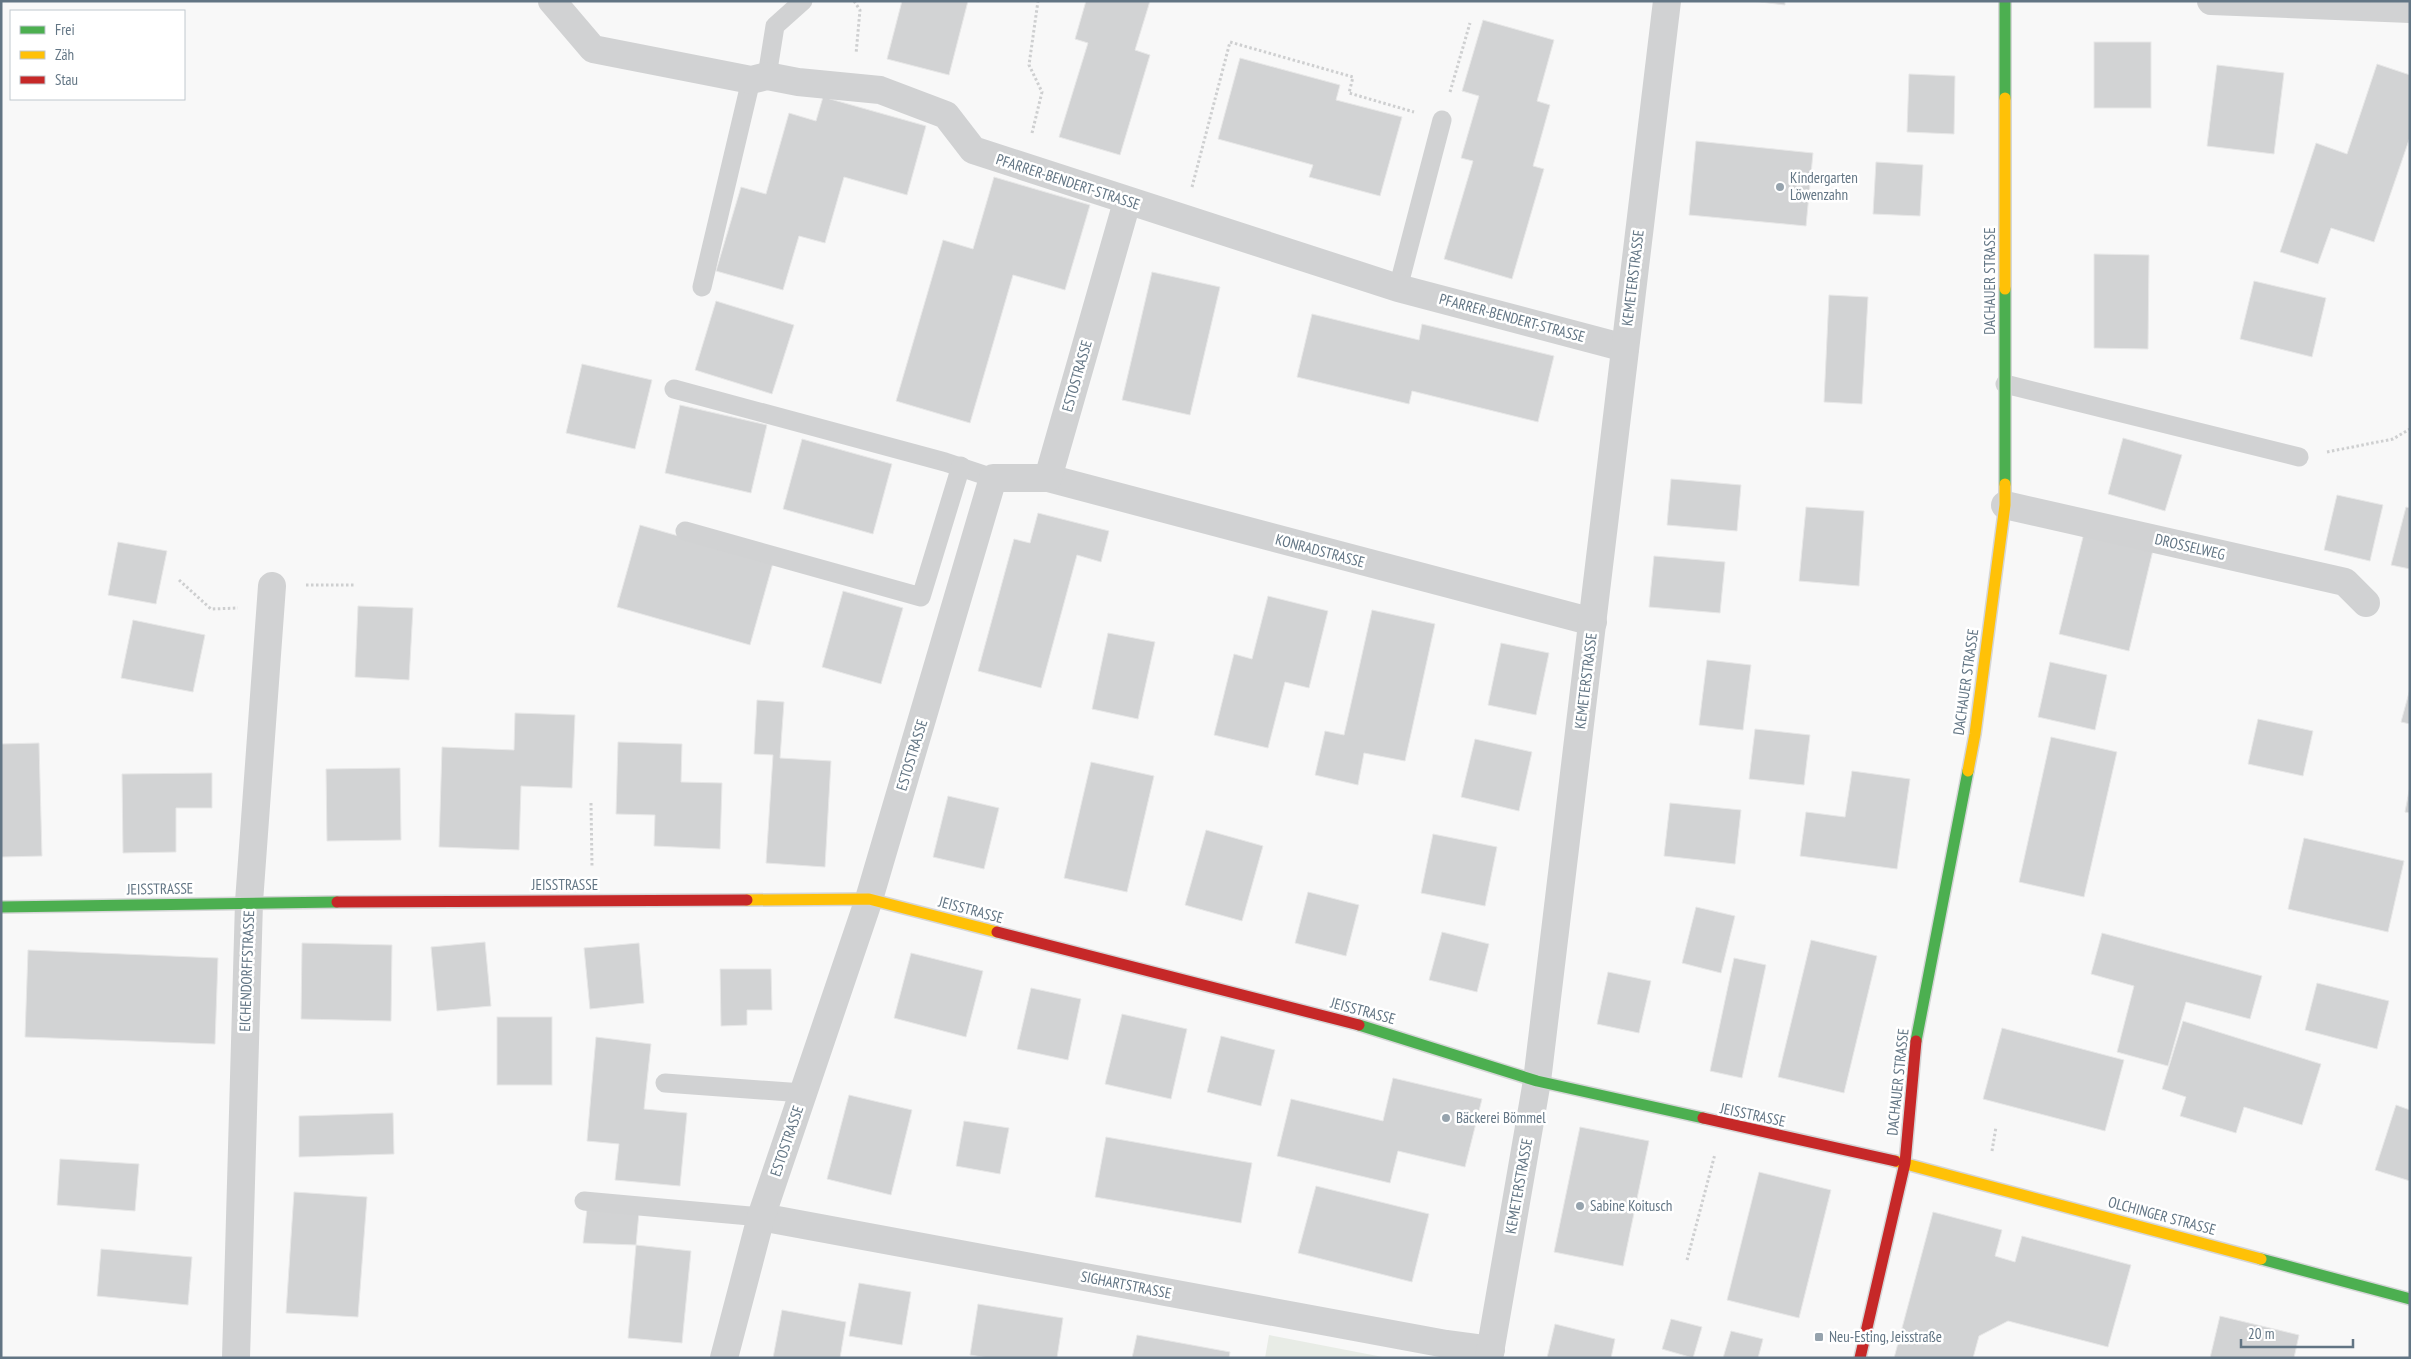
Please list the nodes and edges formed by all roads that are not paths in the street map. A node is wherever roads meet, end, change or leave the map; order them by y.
1 (552, 1) edge
2 (803, 1) edge
3 (1667, 1) edge
4 (2005, 1) edge
5 (2211, 1) edge
6 (2410, 9) edge
7 (759, 78) junction
8 (1442, 120) road end
9 (1127, 202) junction
10 (702, 288) dead end
11 (1398, 288) junction
12 (1625, 348) junction
13 (2005, 384) junction
14 (674, 388) dead end
15 (2299, 457) road end
16 (961, 466) junction
17 (993, 478) junction
18 (1048, 478) junction
19 (2005, 505) junction
20 (685, 531) dead end
21 (271, 596) road end
22 (2366, 603) dead end
23 (1594, 622) junction
24 (869, 899) junction
25 (249, 902) junction
26 (1, 907) edge
27 (1537, 1081) junction
28 (665, 1083) dead end
29 (803, 1094) junction
30 (1905, 1163) junction
31 (584, 1201) dead end
32 (761, 1217) junction
33 (2410, 1299) edge
34 (1490, 1354) edge
35 (236, 1358) edge
36 (724, 1358) edge
37 (1860, 1358) edge

1 - 7 street, PFARRER-BENDERT-STRASSE
2 - 7 lane
3 - 12 street, KEMETERSTRASSE
4 - 13 street, DACHAUER STRASSE
5 - 6 street
7 - 9 street, PFARRER-BENDERT-STRASSE
7 - 10 lane
8 - 11 lane
9 - 11 street, PFARRER-BENDERT-STRASSE
9 - 18 street, ESTOSTRASSE
11 - 12 street, PFARRER-BENDERT-STRASSE
12 - 23 street, KEMETERSTRASSE
13 - 15 lane
13 - 19 street, DACHAUER STRASSE
14 - 16 lane
16 - 17 lane
16 - 20 lane
17 - 18 street
17 - 24 street, ESTOSTRASSE
18 - 23 street, KONRADSTRASSE
19 - 22 street, DROSSELWEG
19 - 30 street, DACHAUER STRASSE
21 - 25 street, EICHENDORFFSTRASSE
23 - 27 street, KEMETERSTRASSE
24 - 25 street, JEISSTRASSE
24 - 27 street, JEISSTRASSE
24 - 29 street, ESTOSTRASSE
25 - 26 street, JEISSTRASSE
25 - 35 street, EICHENDORFFSTRASSE
27 - 30 street, JEISSTRASSE
27 - 34 street, KEMETERSTRASSE
28 - 29 lane
29 - 32 street, ESTOSTRASSE
30 - 33 street, OLCHINGER STRASSE
30 - 37 street, DACHAUER STRASSE
31 - 32 lane
32 - 34 street, SIGHARTSTRASSE
32 - 36 street, ESTOSTRASSE

